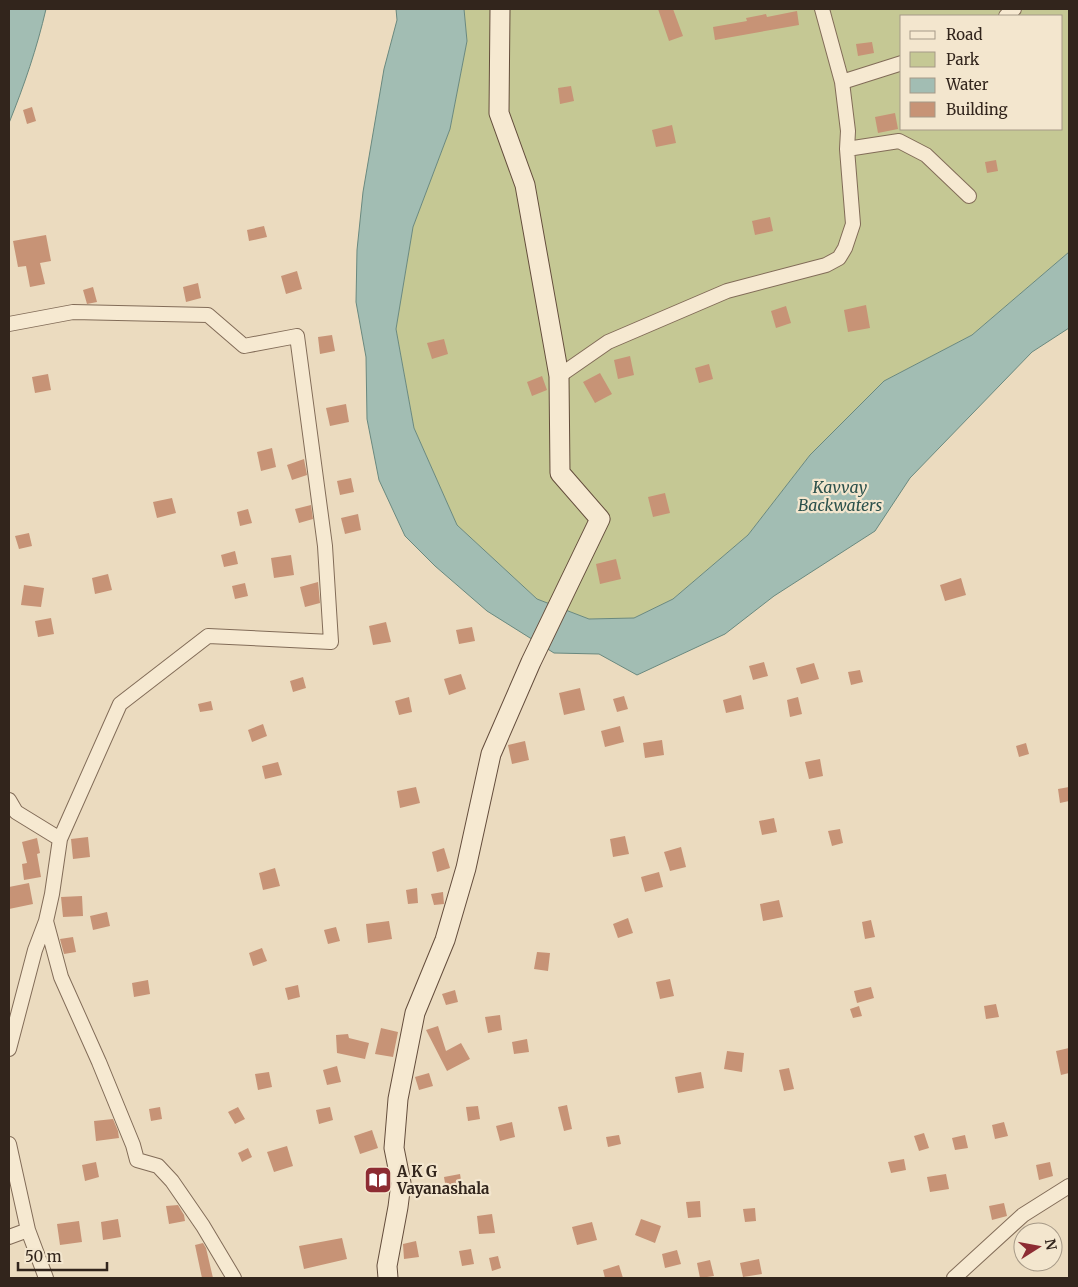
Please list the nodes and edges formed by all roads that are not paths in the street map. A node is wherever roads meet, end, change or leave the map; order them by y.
1 (500, 9) edge
2 (822, 9) edge
3 (900, 64) edge
4 (842, 82) junction
5 (847, 150) junction
6 (969, 196) dead end
7 (9, 324) edge
8 (559, 376) junction
9 (9, 800) edge
10 (60, 839) junction
11 (46, 921) junction
12 (9, 1050) edge
13 (9, 1144) edge
14 (1069, 1186) edge
15 (28, 1230) junction
16 (9, 1237) edge
17 (46, 1278) edge
18 (234, 1278) edge
19 (388, 1278) edge
20 (954, 1278) edge

1 - 8 street
2 - 4 street
3 - 4 street
4 - 5 street
5 - 6 street
5 - 8 street
7 - 10 street
8 - 19 street
9 - 10 street
10 - 11 street
11 - 12 street
11 - 18 street
13 - 15 street
14 - 20 street
15 - 16 street
15 - 17 street

